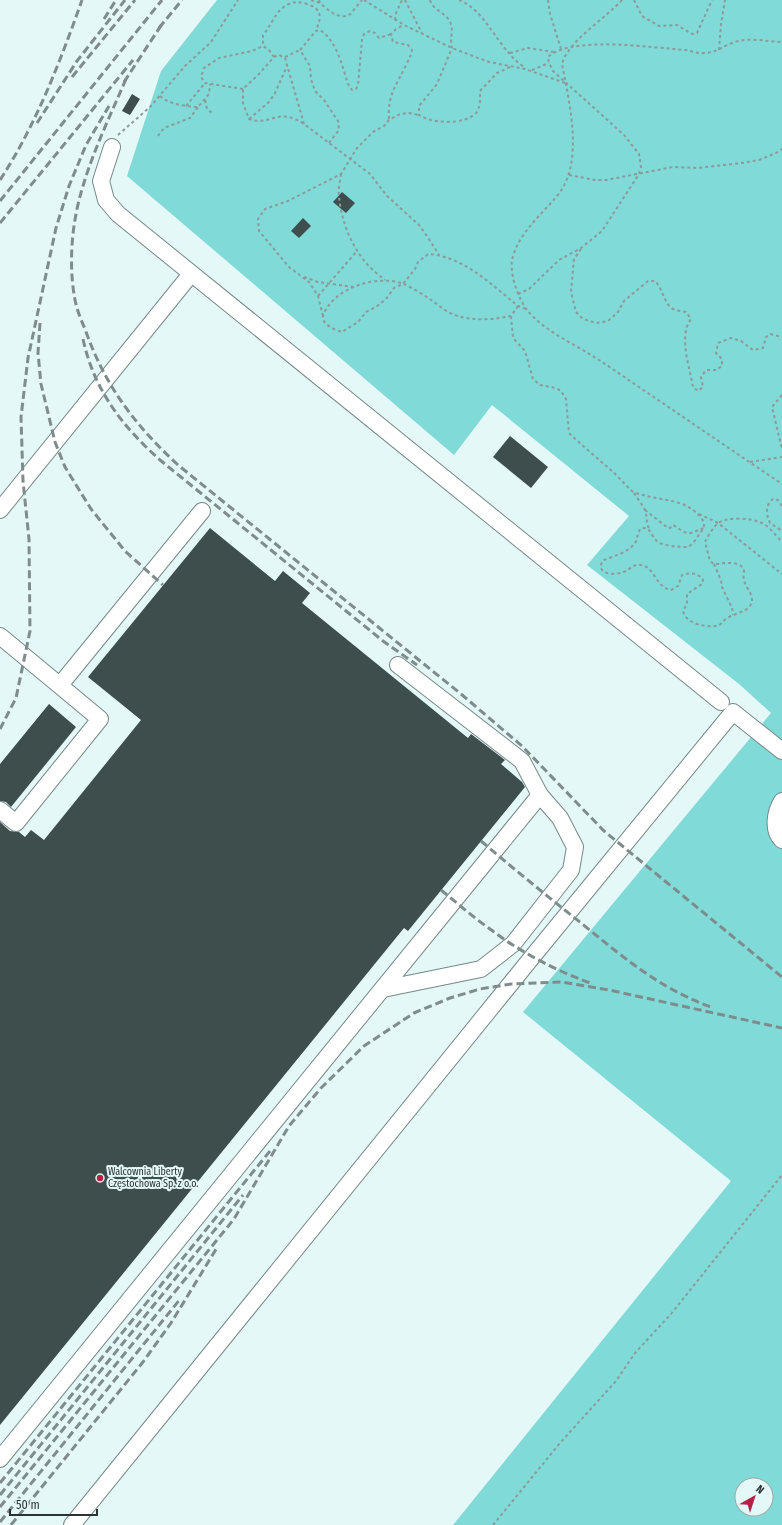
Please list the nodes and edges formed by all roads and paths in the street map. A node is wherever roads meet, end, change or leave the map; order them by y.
1 (238, 0) edge
2 (311, 0) edge
3 (363, 0) edge
4 (404, 0) edge
5 (430, 0) edge
6 (460, 0) edge
7 (548, 0) edge
8 (622, 0) edge
9 (634, 0) edge
10 (712, 0) edge
11 (725, 0) edge
12 (299, 1) edge
13 (319, 2) edge
14 (395, 20) junction
15 (404, 25) junction
16 (316, 31) junction
17 (391, 34) junction
18 (423, 34) junction
19 (781, 43) edge
20 (263, 46) junction
21 (452, 48) junction
22 (572, 48) junction
23 (561, 49) junction
24 (300, 50) junction
25 (719, 50) junction
26 (554, 52) junction
27 (509, 54) junction
28 (274, 57) junction
29 (285, 58) junction
30 (549, 63) junction
31 (287, 66) junction
32 (510, 67) junction
33 (525, 69) junction
34 (531, 71) junction
35 (205, 83) junction
36 (566, 83) junction
37 (210, 84) junction
38 (243, 89) junction
39 (160, 96) junction
40 (205, 100) junction
41 (186, 106) junction
42 (198, 107) junction
43 (212, 113) dead end
44 (419, 115) junction
45 (249, 119) junction
46 (389, 120) junction
47 (304, 124) junction
48 (158, 136) dead end
49 (329, 143) junction
50 (112, 147) joint
51 (782, 149) edge
52 (349, 160) junction
53 (341, 174) junction
54 (639, 174) junction
55 (569, 175) junction
56 (581, 248) junction
57 (357, 251) junction
58 (439, 255) junction
59 (191, 274) junction
60 (302, 276) junction
61 (386, 280) junction
62 (328, 283) junction
63 (403, 284) junction
64 (355, 287) junction
65 (518, 294) junction
66 (318, 296) junction
67 (518, 306) junction
68 (527, 310) junction
69 (323, 316) junction
70 (511, 316) junction
71 (782, 336) edge
72 (782, 395) edge
73 (782, 449) edge
74 (782, 457) edge
75 (749, 462) junction
76 (782, 484) edge
77 (633, 492) junction
78 (782, 506) edge
79 (0, 510) edge
80 (645, 510) junction
81 (202, 512) dead end
82 (698, 514) junction
83 (718, 523) junction
84 (704, 528) junction
85 (650, 530) junction
86 (782, 531) edge
87 (782, 542) edge
88 (714, 564) junction
89 (782, 574) edge
90 (733, 615) junction
91 (0, 636) edge
92 (398, 665) dead end
93 (60, 685) junction
94 (721, 702) dead end
95 (782, 751) edge
96 (540, 795) junction
97 (782, 801) edge
98 (0, 810) edge
99 (782, 840) edge
100 (383, 989) junction
101 (782, 1175) edge
102 (0, 1459) edge
103 (72, 1525) edge
104 (493, 1525) edge

1 - 39 path
2 - 13 path
3 - 13 path
3 - 14 path
4 - 14 path
4 - 18 path
5 - 21 path
6 - 27 path
7 - 23 path
8 - 22 path
9 - 10 path
11 - 25 path
12 - 16 path
12 - 20 path
14 - 15 path
15 - 17 path
15 - 18 path
16 - 17 path
16 - 24 path
17 - 46 path
18 - 21 path
19 - 25 path
20 - 28 path
20 - 35 path
21 - 32 path
21 - 44 path
22 - 23 path
22 - 25 path
22 - 36 path
23 - 26 path
24 - 29 path
24 - 49 path
26 - 27 path
26 - 30 path
27 - 33 path
28 - 29 path
28 - 38 path
29 - 31 path
30 - 34 path
30 - 36 path
31 - 45 path
31 - 47 path
32 - 33 path
32 - 44 path
33 - 34 path
34 - 36 path
35 - 37 path
35 - 41 path
36 - 54 path
36 - 55 path
37 - 38 path
37 - 40 path
38 - 45 path
39 - 41 path
39 - 50 path
40 - 42 path
40 - 43 path
41 - 42 path
42 - 48 path
44 - 46 path
45 - 47 path
46 - 52 path
47 - 49 path
49 - 52 path
50 - 59 street
51 - 54 path
52 - 53 path
52 - 58 path
53 - 57 path
53 - 60 path
54 - 55 path
54 - 56 path
55 - 65 path
56 - 65 path
56 - 71 path
57 - 61 path
57 - 62 path
58 - 63 path
58 - 67 path
59 - 79 street
59 - 94 street
60 - 62 path
60 - 66 path
61 - 63 path
61 - 64 path
62 - 64 path
62 - 66 path
63 - 69 path
63 - 70 path
64 - 69 path
65 - 68 path
66 - 69 path
67 - 68 path
67 - 70 path
68 - 75 path
70 - 77 path
72 - 73 path
74 - 75 path
75 - 76 path
77 - 80 path
77 - 82 path
78 - 86 path
80 - 84 path
80 - 85 path
81 - 93 street
82 - 83 path
82 - 84 path
83 - 87 path
83 - 88 path
83 - 89 path
84 - 85 path
85 - 90 path
88 - 90 path
88 - 90 path
91 - 93 street
92 - 96 street
93 - 98 street
95 - 103 street
96 - 100 street
96 - 100 street
97 - 99 street
100 - 102 street
101 - 104 path

